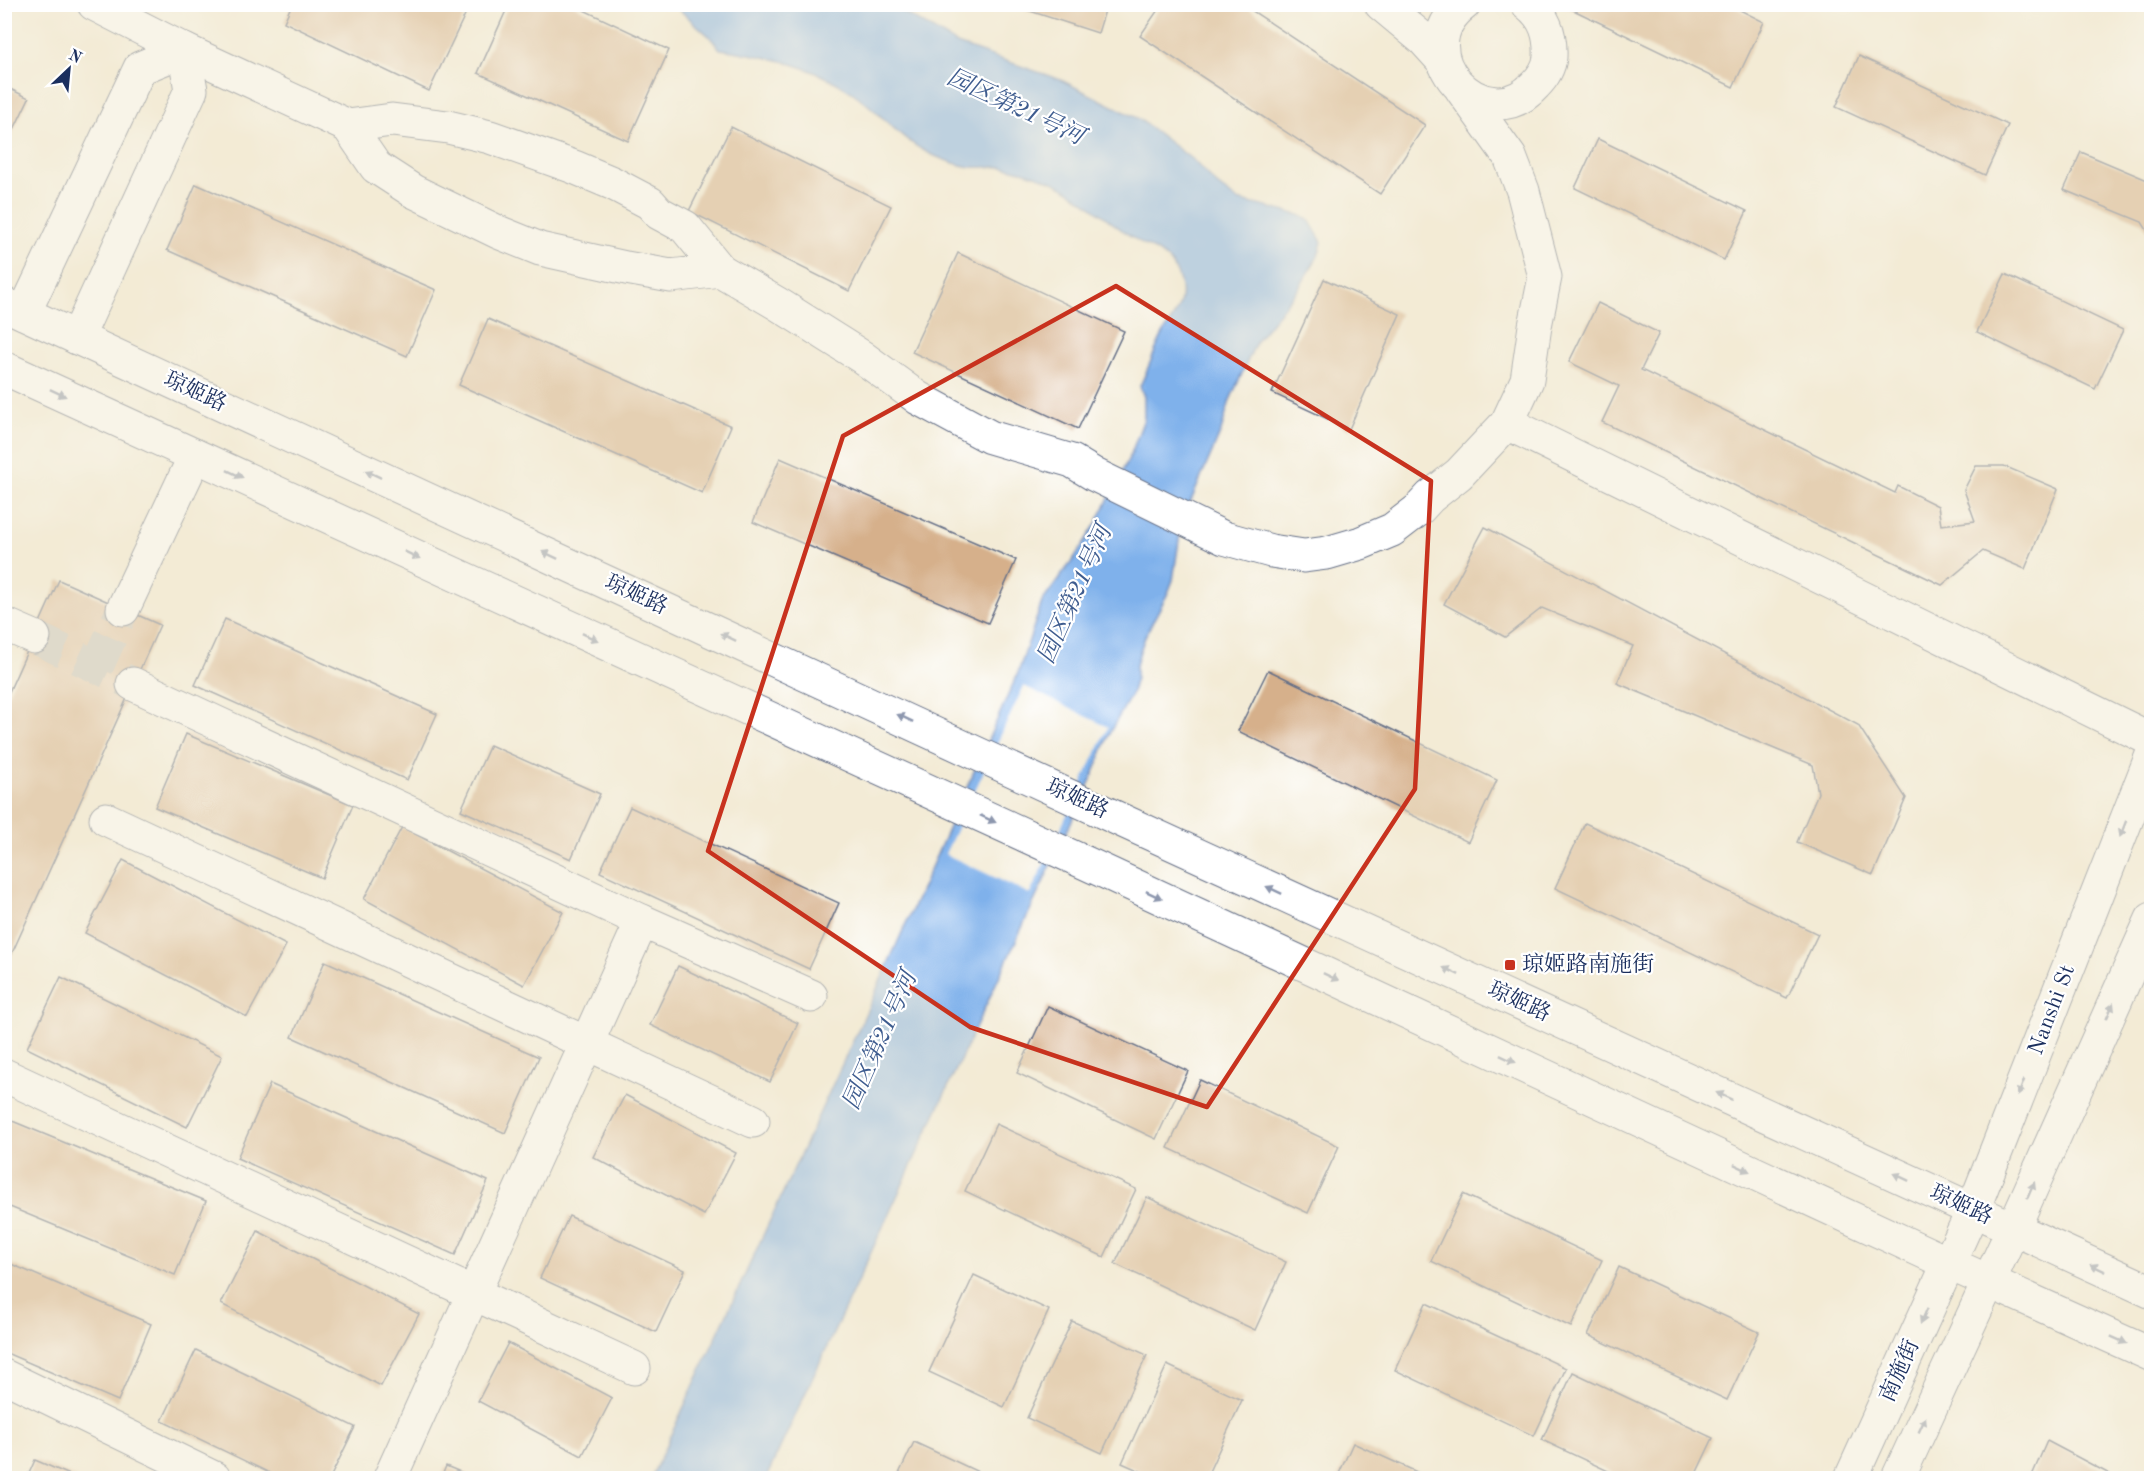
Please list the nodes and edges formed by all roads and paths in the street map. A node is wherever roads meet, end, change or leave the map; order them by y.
1 (94, 4) edge
2 (1381, 4) edge
3 (1464, 4) edge
4 (1528, 4) edge
5 (184, 50) junction
6 (1443, 61) junction
7 (1462, 90) junction
8 (348, 126) junction
9 (720, 270) junction
10 (14, 309) edge
11 (77, 338) junction
12 (4, 368) edge
13 (1507, 423) junction
14 (195, 456) junction
15 (123, 609) tunnel mouth
16 (4, 624) edge
17 (34, 637) tunnel mouth
18 (133, 684) tunnel mouth
19 (2151, 740) edge
20 (2151, 754) edge
21 (106, 819) dead end
22 (2151, 919) edge
23 (642, 921) junction
24 (811, 996) dead end
25 (587, 1043) junction
26 (4, 1075) edge
27 (753, 1121) dead end
28 (1973, 1210) junction
29 (2013, 1229) junction
30 (1948, 1263) junction
31 (1989, 1281) junction
32 (2151, 1292) edge
33 (474, 1293) junction
34 (2151, 1354) edge
35 (634, 1368) dead end
36 (4, 1376) edge
37 (214, 1479) edge
38 (390, 1479) edge
39 (1851, 1479) edge
40 (1898, 1479) edge

1 - 5 street
2 - 6 street
3 - 6 street
4 - 7 street
5 - 8 street
5 - 10 street
5 - 11 street
6 - 7 street
7 - 13 street
8 - 9 street
8 - 9 street
9 - 13 street
10 - 11 street, 琼姬路
28 -> 11 street, 琼姬路
12 -> 14 street
13 - 19 street
14 - 15 street
14 -> 30 street
16 - 17 street
18 - 23 street
20 -> 28 street, Nanshi St
21 - 25 street
29 -> 22 street
23 - 24 street
23 - 25 street
25 - 27 street
25 - 33 street
26 - 33 street
28 - 29 street, 琼姬路
28 - 30 street, Nanshi St
29 - 31 street
32 -> 29 street, 琼姬路
30 - 31 street
30 -> 39 street, 南施街
31 -> 34 street
40 -> 31 street, 南施街
33 - 35 street
33 - 38 street
36 - 37 street

